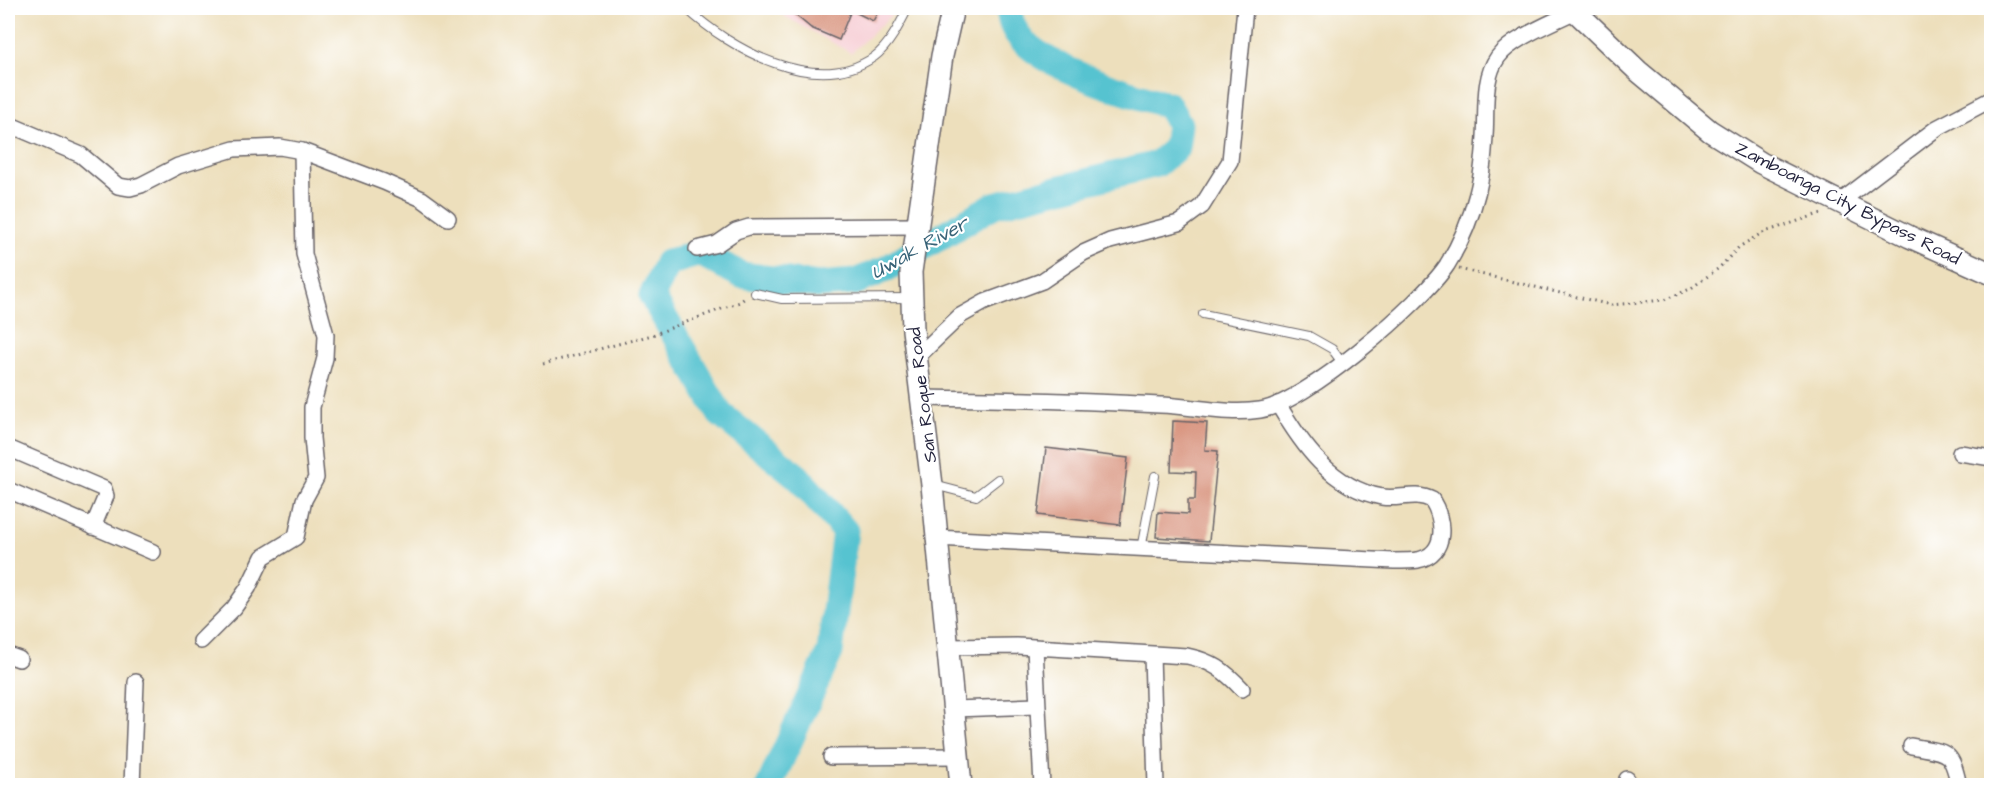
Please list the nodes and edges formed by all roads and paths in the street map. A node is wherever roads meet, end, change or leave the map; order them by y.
1 (686, 8) edge
2 (908, 8) edge
3 (926, 8) edge
4 (1245, 8) edge
5 (1574, 9) edge
6 (951, 12) edge
7 (1992, 99) edge
8 (8, 124) edge
9 (302, 151) junction
10 (1840, 202) junction
11 (448, 218) dead end
12 (915, 235) junction
13 (697, 249) dead end
14 (1446, 266) junction
15 (1992, 274) edge
16 (755, 293) joint
17 (913, 298) junction
18 (1203, 314) dead end
19 (916, 358) junction
20 (543, 364) dead end
21 (1343, 364) junction
22 (921, 398) junction
23 (1278, 404) junction
24 (8, 448) edge
25 (1960, 453) dead end
26 (1992, 458) edge
27 (1155, 476) dead end
28 (998, 480) dead end
29 (932, 484) junction
30 (8, 490) edge
31 (93, 527) junction
32 (936, 538) junction
33 (1141, 549) junction
34 (153, 552) dead end
35 (201, 641) dead end
36 (948, 647) junction
37 (1035, 648) junction
38 (1152, 655) junction
39 (136, 682) dead end
40 (1242, 689) dead end
41 (1036, 706) junction
42 (954, 709) junction
43 (1911, 746) dead end
44 (957, 756) junction
45 (831, 758) dead end
46 (132, 786) edge
47 (961, 786) edge
48 (1042, 786) edge
49 (1156, 786) edge
50 (1959, 786) edge

1 - 2 lane
3 - 6 lane
4 - 19 street
5 - 10 street, Zamboanga City Bypass Road
5 - 14 street
6 - 12 street, San Roque Road
7 - 10 street
8 - 9 street
9 - 11 street
9 - 35 street
10 - 14 path
10 - 15 street, Zamboanga City Bypass Road
12 - 13 street
12 - 17 street, San Roque Road
14 - 21 street
16 - 17 lane
16 - 20 path
17 - 19 street, San Roque Road
18 - 21 lane
19 - 22 street, San Roque Road
21 - 23 street
22 - 23 street
22 - 29 street, San Roque Road
23 - 33 street
24 - 31 street
25 - 26 street
27 - 33 lane
28 - 29 lane
29 - 32 street, San Roque Road
30 - 31 street
31 - 34 street
32 - 33 street
32 - 36 street, San Roque Road
36 - 37 street
36 - 42 street, San Roque Road
37 - 38 street
37 - 41 street
38 - 40 street
38 - 49 street
39 - 46 street
41 - 42 street
41 - 48 street
42 - 44 street, San Roque Road
43 - 50 street
44 - 45 street
44 - 47 street, San Roque Road

